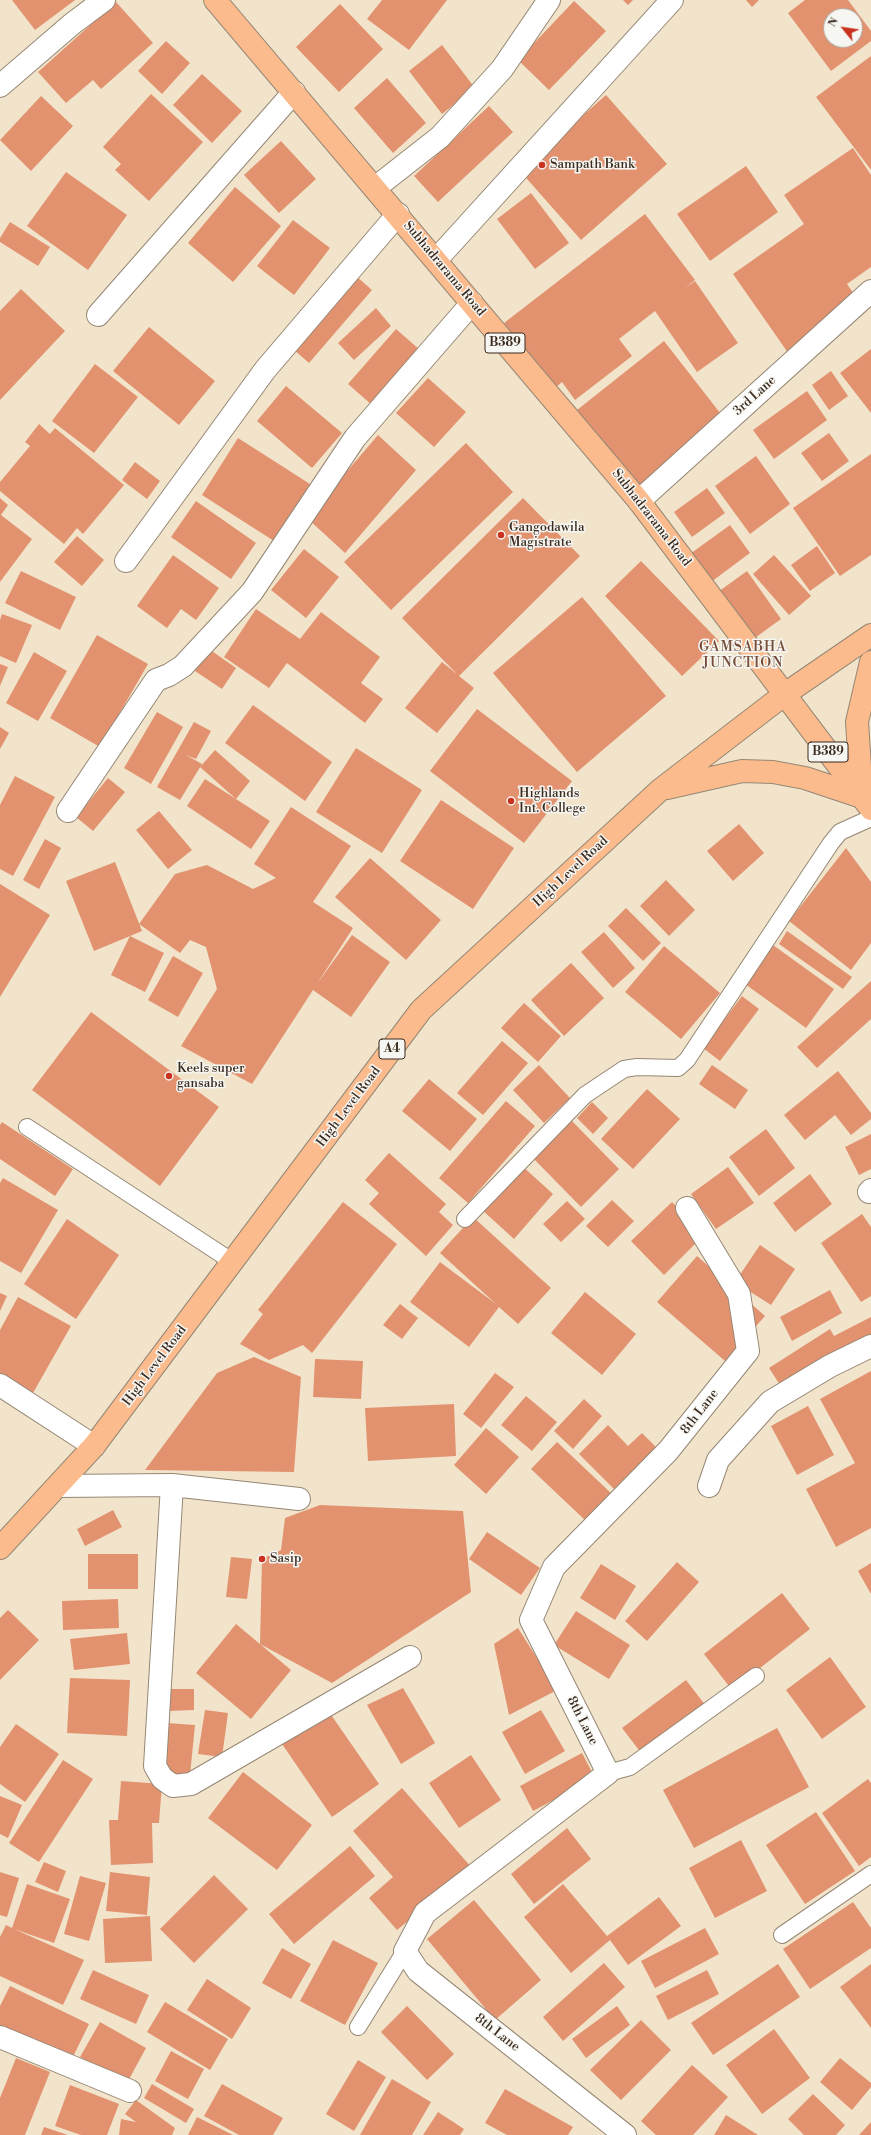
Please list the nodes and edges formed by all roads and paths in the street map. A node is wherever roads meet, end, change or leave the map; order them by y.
1 (104, 0) edge
2 (215, 0) edge
3 (550, 0) edge
4 (672, 0) edge
5 (0, 86) edge
6 (294, 92) junction
7 (374, 188) junction
8 (398, 214) junction
9 (436, 260) junction
10 (871, 291) edge
11 (472, 304) junction
12 (98, 315) dead end
13 (639, 501) junction
14 (126, 561) dead end
15 (871, 635) edge
16 (871, 662) edge
17 (785, 694) junction
18 (660, 790) junction
19 (866, 803) edge
20 (68, 811) dead end
21 (871, 818) edge
22 (27, 1127) dead end
23 (687, 1208) dead end
24 (465, 1219) dead end
25 (233, 1262) junction
26 (871, 1346) edge
27 (0, 1385) edge
28 (94, 1446) junction
29 (172, 1485) junction
30 (58, 1486) junction
31 (709, 1486) dead end
32 (299, 1499) dead end
33 (0, 1548) edge
34 (410, 1656) dead end
35 (756, 1676) dead end
36 (608, 1773) junction
37 (871, 1874) edge
38 (782, 1935) dead end
39 (405, 1951) junction
40 (358, 2027) dead end
41 (0, 2037) edge
42 (130, 2091) dead end
43 (625, 2135) edge

1 - 5 street
2 - 6 main road, Subhadrarama Road / B389
3 - 7 street
4 - 9 street
6 - 7 main road, Subhadrarama Road / B389
6 - 12 street
7 - 8 main road, Subhadrarama Road / B389
8 - 9 main road, Subhadrarama Road / B389
8 - 14 street
9 - 11 main road, Subhadrarama Road / B389
10 - 13 street, 3rd Lane
11 - 13 main road, Subhadrarama Road / B389
11 - 20 street
13 - 17 main road, Subhadrarama Road / B389
15 - 17 main road, High Level Road / A4
16 - 19 main road
17 - 18 main road, High Level Road / A4
17 - 19 main road, B389
18 - 19 main road
18 - 25 main road, High Level Road / A4
21 - 24 lane
22 - 25 lane
23 - 36 street, 8th Lane
25 - 28 main road, High Level Road / A4
26 - 31 street
27 - 28 street
28 - 30 main road, High Level Road / A4
29 - 30 street
29 - 32 street
29 - 34 street
30 - 33 main road, High Level Road / A4
35 - 36 lane
36 - 39 street
37 - 38 lane
39 - 40 lane
39 - 43 street, 8th Lane
41 - 42 street

